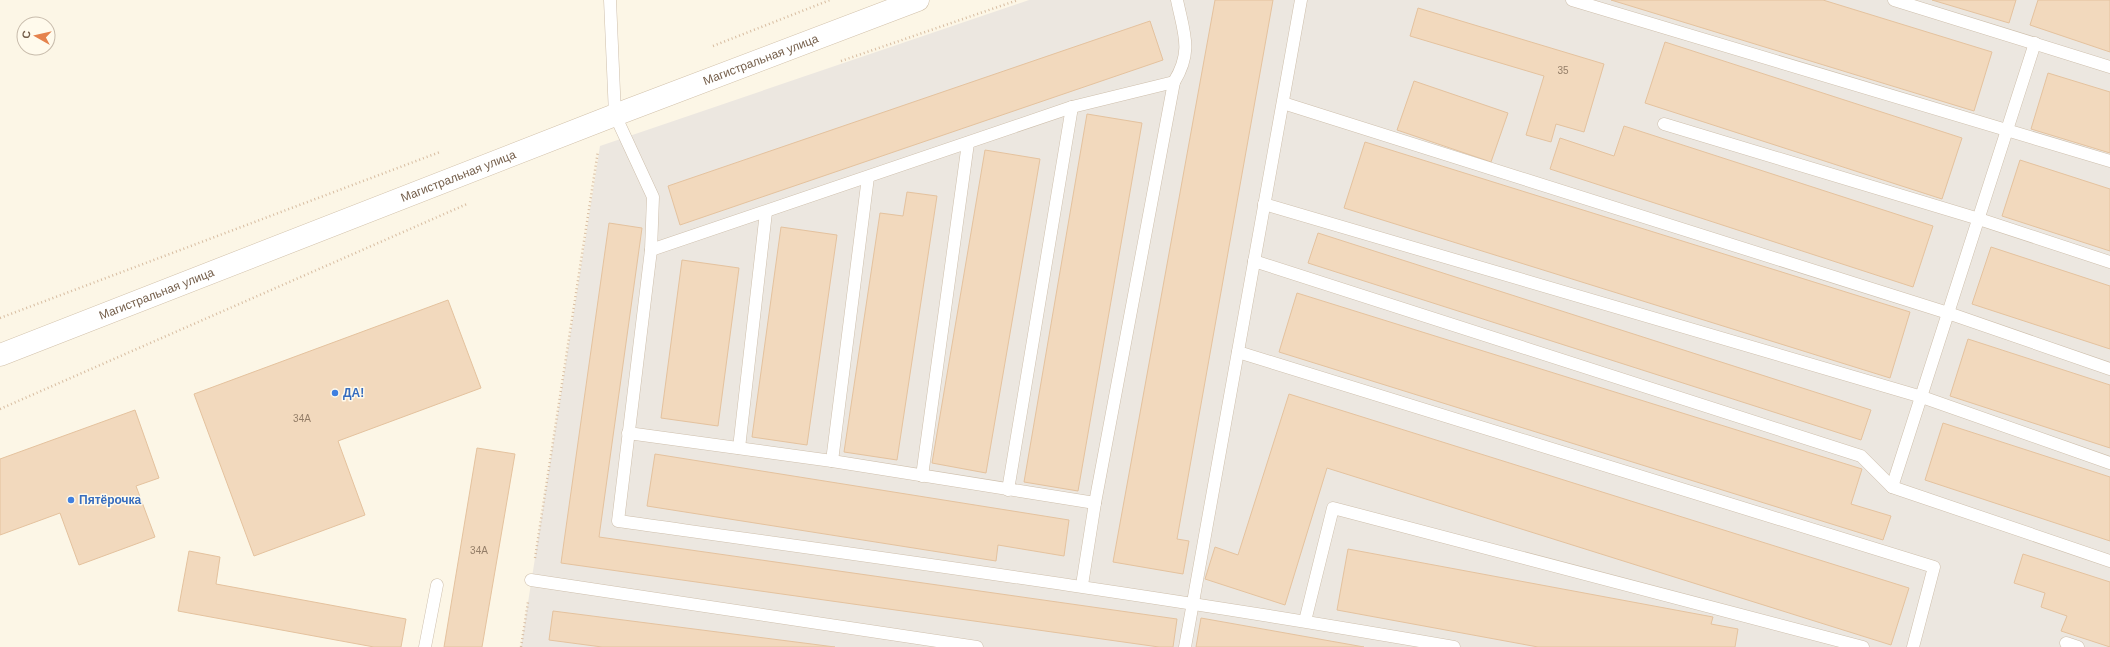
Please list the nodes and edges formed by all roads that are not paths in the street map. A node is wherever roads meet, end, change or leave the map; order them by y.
1 (610, 0) edge
2 (918, 0) edge
3 (1178, 0) edge
4 (1301, 0) edge
5 (1572, 0) edge
6 (1894, 0) edge
7 (2035, 43) junction
8 (2110, 67) edge
9 (1174, 82) junction
10 (1283, 103) junction
11 (1072, 108) junction
12 (615, 115) junction
13 (1664, 124) dead end
14 (2006, 130) junction
15 (968, 143) junction
16 (2110, 161) edge
17 (868, 177) junction
18 (1264, 204) junction
19 (766, 212) junction
20 (1979, 219) junction
21 (651, 250) junction
22 (1254, 261) junction
23 (2110, 262) edge
24 (1948, 313) junction
25 (1238, 352) junction
26 (0, 354) edge
27 (2110, 369) edge
28 (1922, 397) junction
29 (628, 433) junction
30 (739, 448) junction
31 (832, 461) junction
32 (2110, 463) edge
33 (922, 476) junction
34 (1892, 487) junction
35 (1008, 490) junction
36 (1096, 503) junction
37 (2110, 561) edge
38 (531, 580) road end
39 (436, 585) dead end
40 (1082, 585) junction
41 (1193, 603) junction
42 (1305, 621) junction
43 (2066, 643) dead end
44 (425, 647) edge
45 (977, 647) edge
46 (1185, 647) edge
47 (1454, 647) edge
48 (1863, 647) edge
49 (1913, 647) edge
50 (2078, 647) edge

1 - 12 lane
2 - 12 main road, Магистральная улица
3 - 9 lane
4 - 10 lane
5 - 14 lane
6 - 7 lane
7 - 8 lane
7 - 14 lane
9 - 11 lane
9 - 36 lane
10 - 18 lane
10 - 24 lane
11 - 15 lane
11 - 35 lane
12 - 21 lane
12 - 26 main road, Магистральная улица
13 - 20 lane
14 - 16 lane
14 - 20 lane
15 - 17 lane
15 - 33 lane
17 - 19 lane
17 - 31 lane
18 - 22 lane
18 - 28 lane
19 - 21 lane
19 - 30 lane
20 - 23 lane
20 - 24 lane
21 - 29 lane
22 - 25 lane
22 - 34 lane
24 - 27 lane
24 - 28 lane
25 - 41 lane
25 - 49 lane
28 - 32 lane
28 - 34 lane
29 - 30 lane
29 - 40 lane
30 - 31 lane
31 - 33 lane
33 - 35 lane
34 - 37 lane
35 - 36 lane
36 - 40 lane
38 - 45 lane
39 - 44 lane
40 - 41 lane
41 - 42 lane
41 - 46 lane
42 - 47 lane
42 - 48 lane
43 - 50 lane

